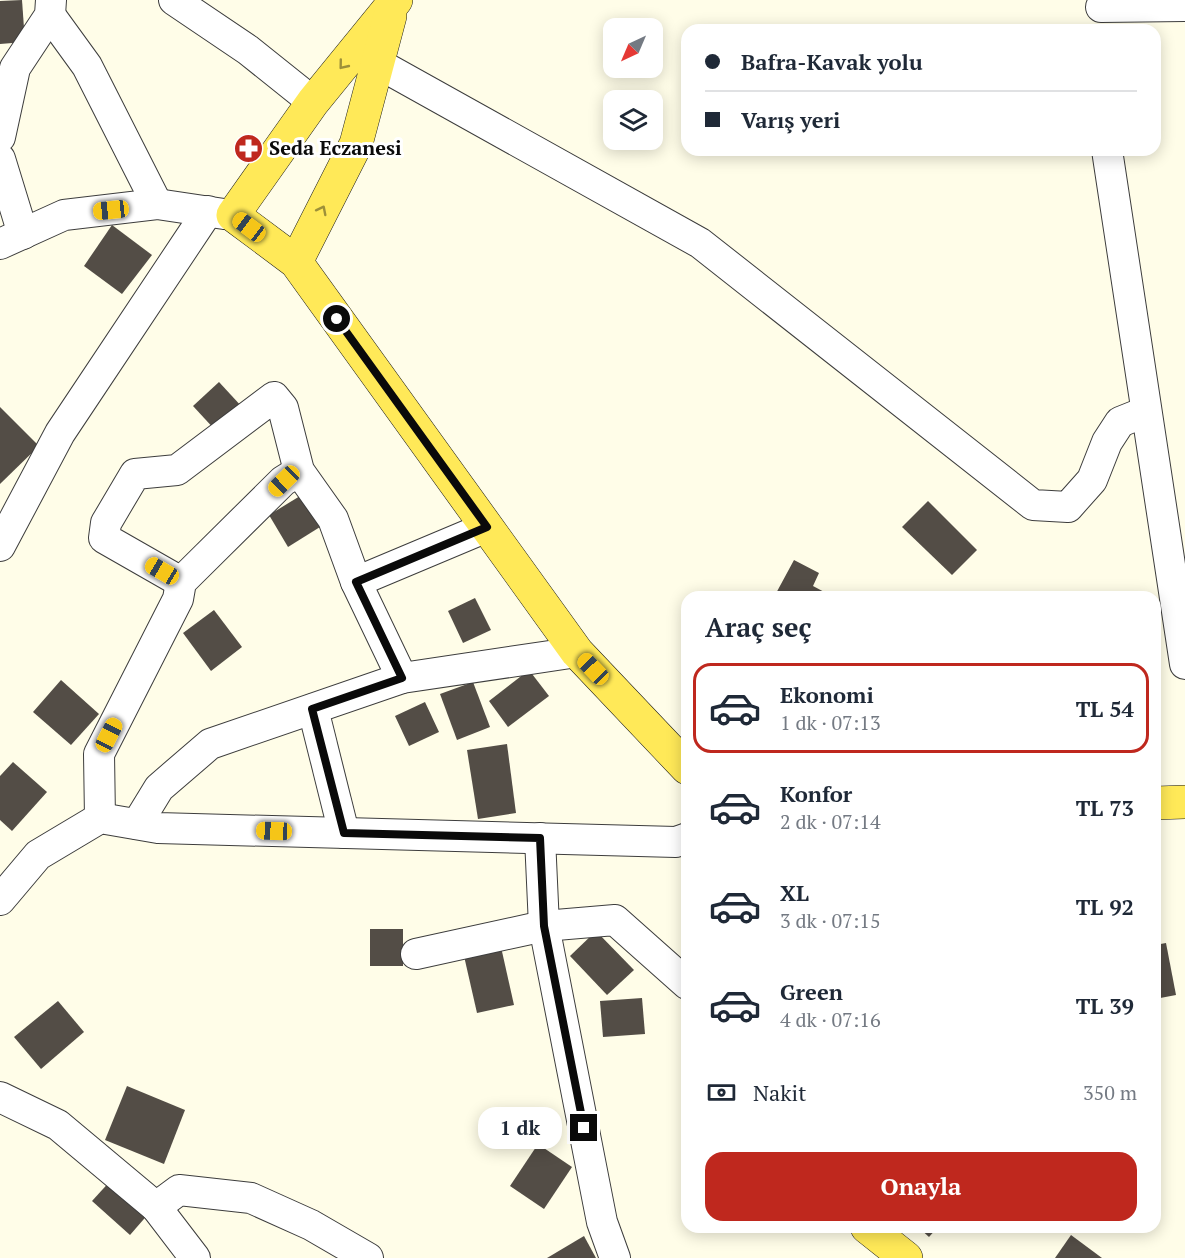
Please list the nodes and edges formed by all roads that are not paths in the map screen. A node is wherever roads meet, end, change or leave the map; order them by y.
1 (174, 0) edge
2 (394, 2) edge
3 (1185, 6) edge
4 (50, 8) edge
5 (1101, 12) edge
6 (377, 63) junction
7 (313, 102) junction
8 (0, 137) edge
9 (1108, 156) edge
10 (0, 159) edge
11 (157, 204) junction
12 (220, 213) junction
13 (11, 239) edge
14 (296, 262) junction
15 (1145, 412) junction
16 (299, 471) junction
17 (487, 527) junction
18 (0, 546) edge
19 (181, 582) junction
20 (356, 582) junction
21 (578, 652) junction
22 (1185, 664) edge
23 (402, 678) junction
24 (312, 709) junction
25 (681, 762) edge
26 (1185, 792) edge
27 (1185, 802) edge
28 (1161, 803) edge
29 (100, 818) junction
30 (137, 824) junction
31 (344, 833) junction
32 (540, 838) junction
33 (681, 840) edge
34 (1, 896) edge
35 (544, 926) junction
36 (416, 954) dead end
37 (681, 979) edge
38 (0, 1097) edge
39 (156, 1207) junction
40 (875, 1233) edge
41 (195, 1258) edge
42 (368, 1258) edge
43 (615, 1258) edge
44 (906, 1258) edge

1 - 7 street
2 - 6 main road
2 -> 7 main road
3 - 5 street
4 - 8 street
4 - 11 street
14 -> 6 main road
6 - 15 street
7 - 12 main road
9 - 15 street
10 - 13 street
11 - 12 street
11 - 13 street
12 - 14 main road
12 - 18 street
14 - 17 main road
15 - 22 street
16 - 19 street
16 - 19 street
16 - 20 street
17 - 20 street
17 - 21 main road
19 - 29 street
20 - 23 street
21 - 23 street
21 - 25 main road
23 - 24 street
24 - 30 street
24 - 31 street
26 - 27 street
27 - 28 main road
29 - 30 street
29 - 34 street
30 - 31 street
31 - 32 street
32 - 33 street
32 - 35 street
35 - 36 street
35 - 37 street
35 - 43 street
38 - 39 street
39 - 41 street
39 - 42 street
40 - 44 main road

